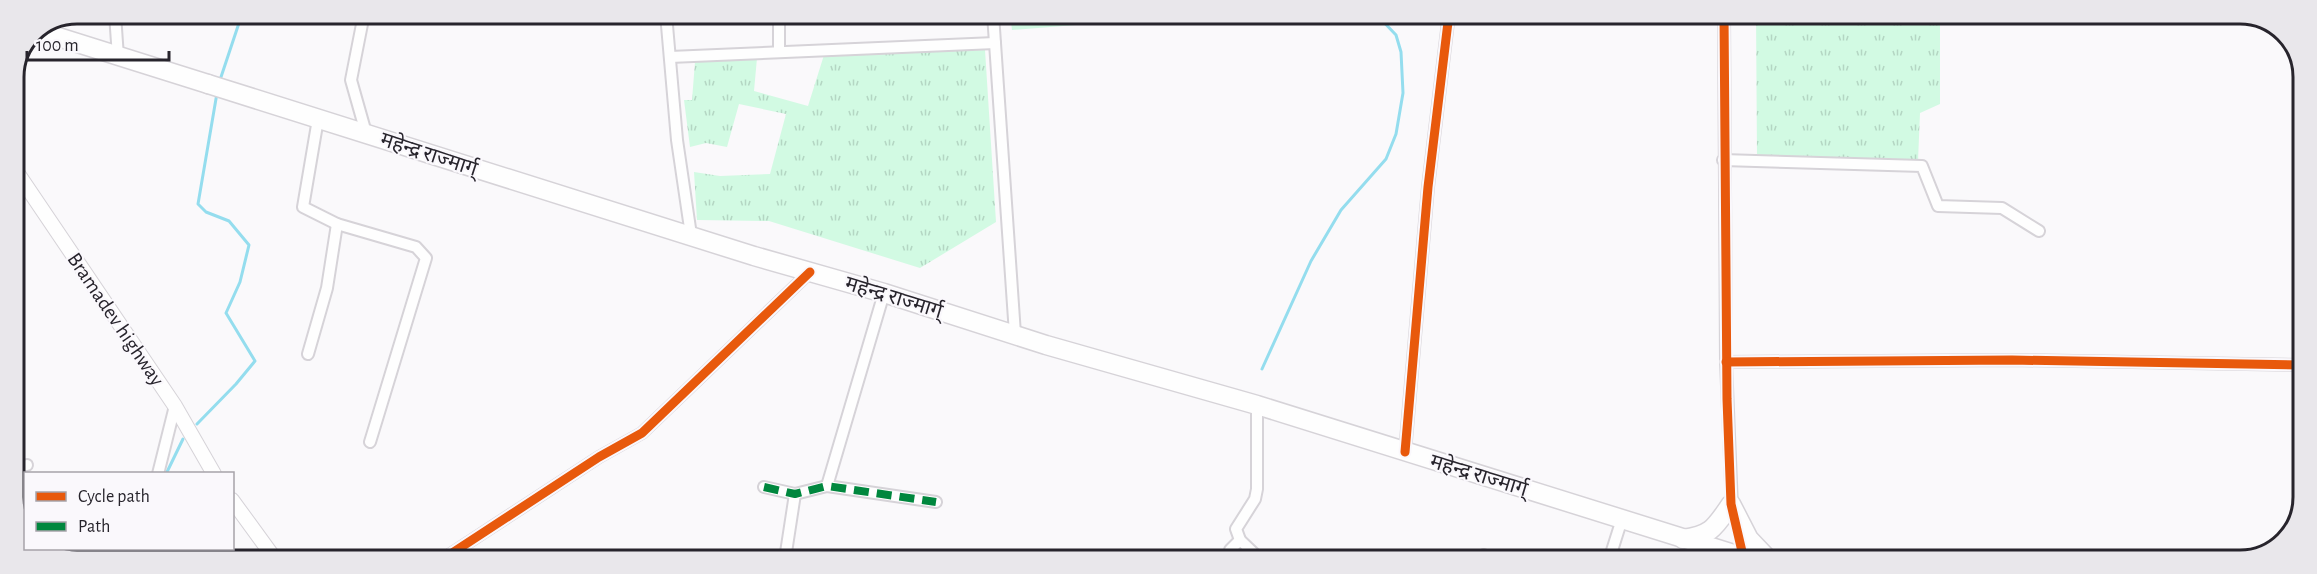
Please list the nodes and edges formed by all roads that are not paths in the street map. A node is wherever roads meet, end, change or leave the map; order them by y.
1 (116, 24) edge
2 (362, 24) edge
3 (667, 24) edge
4 (779, 24) edge
5 (994, 24) edge
6 (1448, 24) edge
7 (1724, 24) edge
8 (46, 33) edge
9 (995, 43) junction
10 (779, 52) junction
11 (118, 57) junction
12 (670, 57) junction
13 (318, 119) junction
14 (366, 134) junction
15 (1723, 160) junction
16 (24, 183) edge
17 (337, 224) junction
18 (2039, 231) dead end
19 (691, 234) junction
20 (810, 272) junction
21 (884, 293) junction
22 (1015, 334) junction
23 (308, 354) dead end
24 (1726, 362) junction
25 (2293, 365) edge
26 (1257, 405) junction
27 (175, 406) junction
28 (370, 442) dead end
29 (1405, 452) junction
30 (27, 465) dead end
31 (24, 466) edge
32 (158, 472) edge
33 (213, 472) edge
34 (827, 486) junction
35 (764, 487) dead end
36 (795, 494) junction
37 (936, 502) dead end
38 (234, 503) edge
39 (1731, 504) junction
40 (1622, 519) junction
41 (1682, 539) junction
42 (1240, 540) junction
43 (268, 550) edge
44 (458, 550) edge
45 (786, 550) edge
46 (1230, 550) edge
47 (1250, 550) edge
48 (1612, 550) edge
49 (1718, 550) edge
50 (1744, 550) edge
51 (1759, 550) edge

1 - 11 street
2 - 14 street
3 - 12 street
4 - 10 street
5 - 9 street
6 - 29 street
7 - 15 street
8 - 11 main road, महेन्द्र राज्मार्ग्
9 - 10 street
9 - 22 street
10 - 12 street
11 - 13 main road, महेन्द्र राज्मार्ग्
12 - 19 street
13 - 14 main road, महेन्द्र राज्मार्ग्
13 - 17 street
14 - 19 main road, महेन्द्र राज्मार्ग्
15 - 18 street
15 - 24 street
16 - 27 street, Bramadev highway
17 - 23 street
17 - 28 street
19 - 20 main road, महेन्द्र राज्मार्ग्
20 - 21 main road, महेन्द्र राज्मार्ग्
20 - 44 street
21 - 22 main road, महेन्द्र राज्मार्ग्
21 - 34 street
22 - 26 main road, महेन्द्र राज्मार्ग्
24 - 25 street
24 - 39 street
26 - 29 main road, महेन्द्र राज्मार्ग्
26 - 42 street
27 - 32 street
27 - 33 street, Bramadev highway
29 - 40 main road, महेन्द्र राज्मार्ग्
30 - 31 street
34 - 36 street
34 - 37 street
35 - 36 street
36 - 45 street
38 - 43 street
39 - 41 main road
39 - 50 street
39 - 51 main road
40 - 41 main road, महेन्द्र राज्मार्ग्
40 - 48 street
41 - 49 main road, महेन्द्र राज्मार्ग्
42 - 46 street
42 - 47 street

